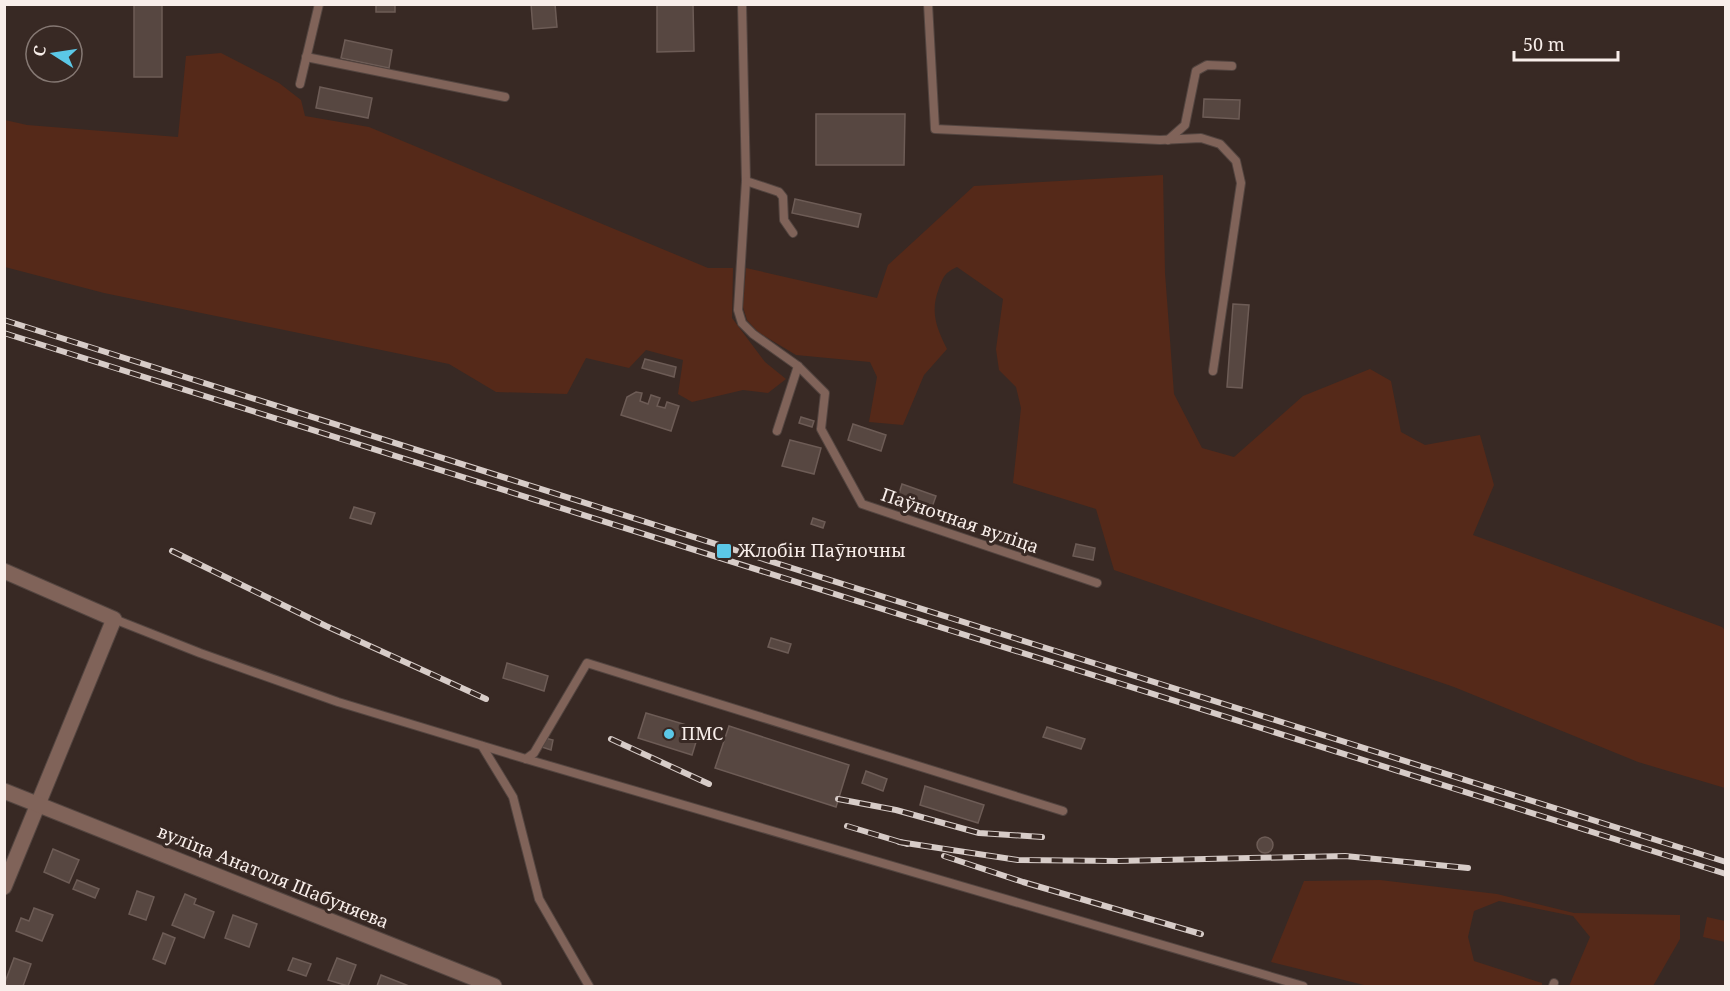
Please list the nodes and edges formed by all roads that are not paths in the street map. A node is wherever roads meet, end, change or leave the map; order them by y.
1 (319, 4) edge
2 (742, 4) edge
3 (928, 4) edge
4 (306, 57) junction
5 (1232, 66) dead end
6 (300, 84) dead end
7 (505, 97) dead end
8 (1168, 140) junction
9 (746, 181) junction
10 (793, 233) dead end
11 (798, 366) junction
12 (1213, 371) dead end
13 (777, 431) dead end
14 (4, 571) edge
15 (1097, 583) dead end
16 (114, 619) junction
17 (482, 746) junction
18 (526, 759) junction
19 (4, 790) edge
20 (37, 804) junction
21 (1062, 811) dead end
22 (4, 887) edge
23 (494, 987) edge
24 (589, 987) edge
25 (1303, 987) edge

1 - 4 lane
2 - 9 lane
3 - 8 lane
4 - 6 lane
4 - 7 lane
5 - 8 lane
8 - 12 lane
9 - 10 lane
9 - 11 lane
11 - 13 lane
11 - 15 lane, Паўночная вуліца
14 - 16 street
16 - 17 lane
16 - 20 street
17 - 18 lane
17 - 24 lane
18 - 21 lane
18 - 25 lane
19 - 20 street, вуліца Анатоля Шабуняева
20 - 22 street
20 - 23 street, вуліца Анатоля Шабуняева

